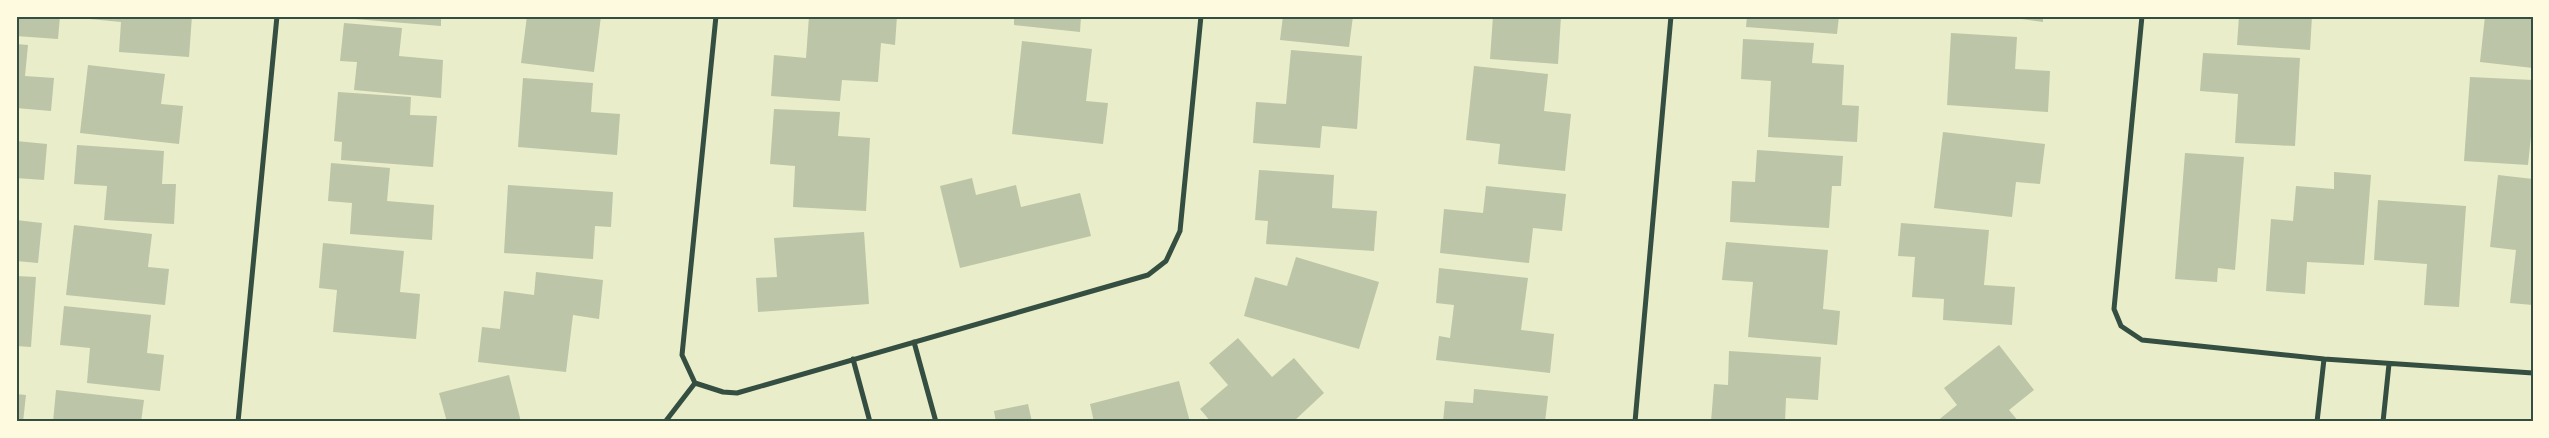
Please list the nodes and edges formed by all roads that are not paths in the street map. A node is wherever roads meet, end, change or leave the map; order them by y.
1 (276, 16) edge
2 (716, 16) edge
3 (1201, 16) edge
4 (1670, 16) edge
5 (2142, 16) edge
6 (914, 342) junction
7 (853, 359) junction
8 (2324, 360) junction
9 (2389, 364) junction
10 (2533, 373) edge
11 (695, 383) junction
12 (238, 422) edge
13 (665, 422) edge
14 (870, 422) edge
15 (936, 422) edge
16 (1635, 422) edge
17 (2318, 422) edge
18 (2383, 422) edge

1 - 12 street
2 - 11 street
3 - 6 street
4 - 16 street
5 - 8 street
6 - 7 street
6 - 15 street
7 - 11 street
7 - 14 street
8 - 9 street
8 - 17 street
9 - 10 street
9 - 18 street
11 - 13 street

